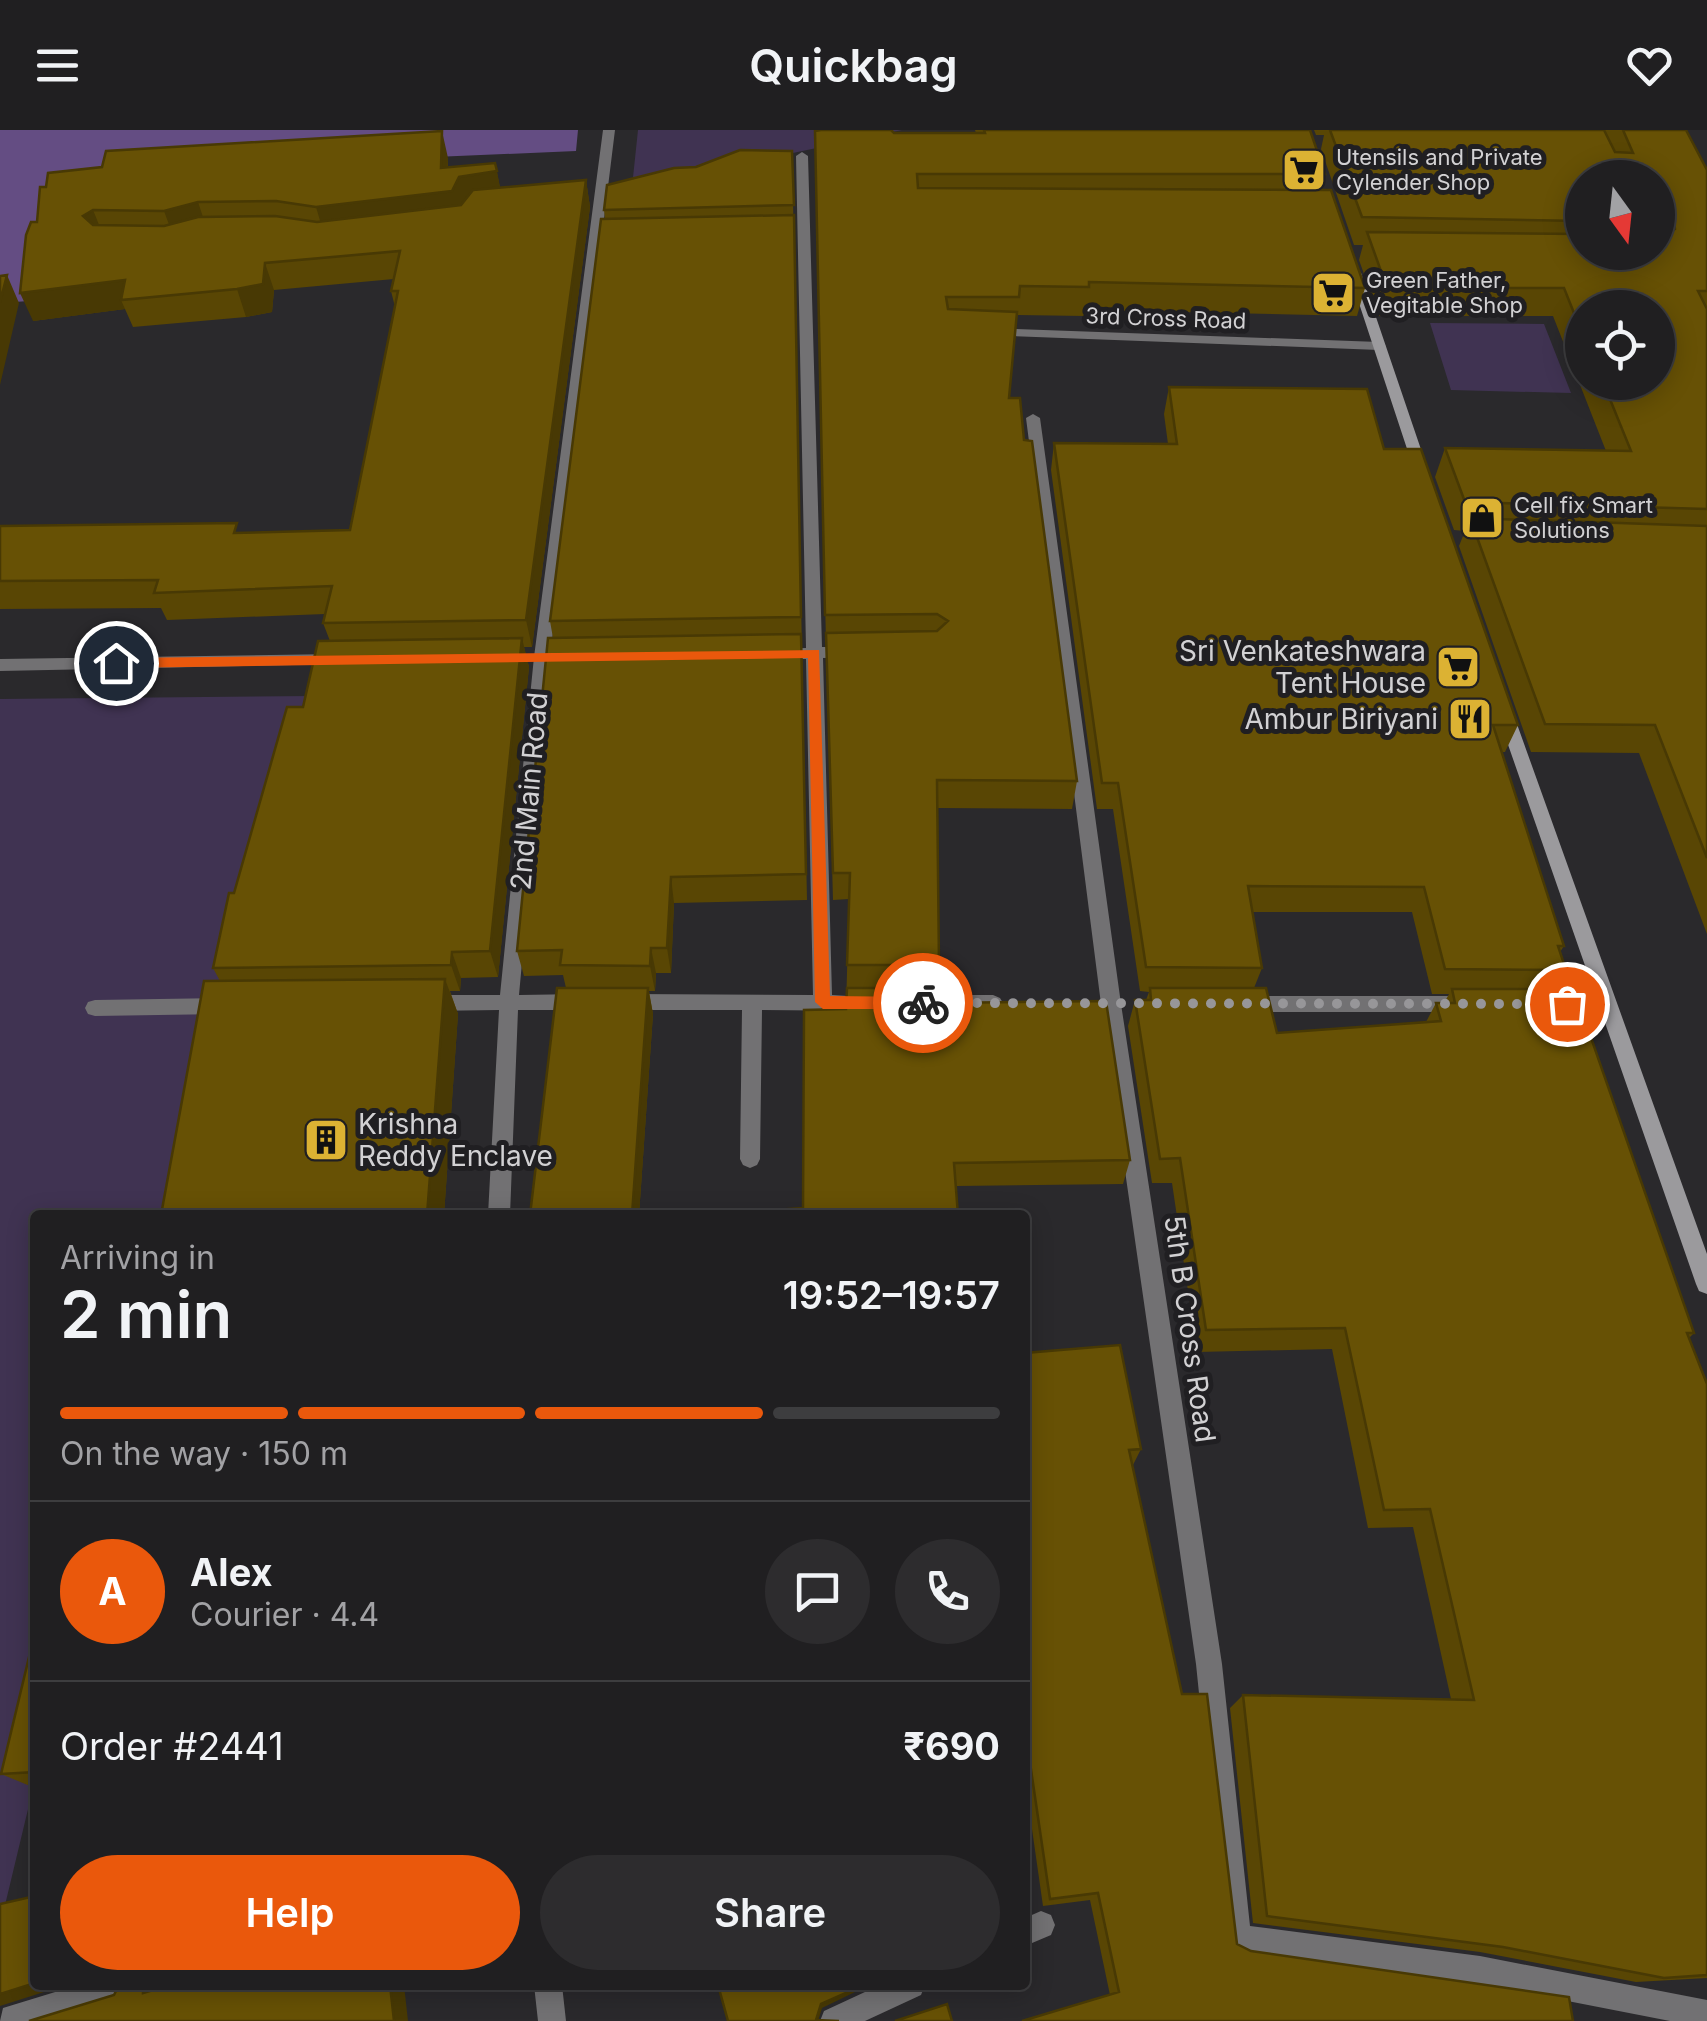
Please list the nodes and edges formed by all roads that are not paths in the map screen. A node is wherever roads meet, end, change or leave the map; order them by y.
1 (609, 130) edge
2 (802, 156) dead end
3 (603, 190) junction
4 (584, 193) edge
5 (784, 233) edge
6 (803, 233) junction
7 (596, 238) junction
8 (615, 238) edge
9 (1348, 253) edge
10 (971, 331) edge
11 (1379, 346) junction
12 (1033, 418) dead end
13 (1427, 486) edge
14 (866, 652) edge
15 (814, 653) junction
16 (756, 654) edge
17 (542, 657) junction
18 (561, 657) edge
19 (522, 658) edge
20 (348, 660) edge
21 (0, 665) edge
22 (1496, 688) edge
23 (509, 1002) junction
24 (752, 1002) junction
25 (823, 1002) junction
26 (411, 1003) edge
27 (1015, 1003) edge
28 (1230, 1004) edge
29 (1487, 1004) edge
30 (1526, 1004) edge
31 (1605, 1004) junction
32 (253, 1005) edge
33 (95, 1008) dead end
34 (750, 1159) dead end
35 (499, 1210) edge
36 (1707, 1284) edge
37 (109, 1990) edge
38 (549, 1990) edge
39 (901, 1990) edge
40 (1707, 2014) edge
41 (13, 2018) edge
42 (552, 2021) edge
43 (834, 2021) edge

1 - 3 street, 2nd Main Road
2 - 6 street
3 - 4 street
3 - 7 street, 2nd Main Road
5 - 6 street
6 - 15 street
7 - 8 street
7 - 17 street, 2nd Main Road
9 - 11 street
10 - 11 street, 3rd Cross Road
11 - 13 street
12 - 40 street, 5th B Cross Road
14 - 15 street
15 - 16 street
15 - 25 street
17 - 18 street
17 - 19 street
17 - 23 street, 2nd Main Road
20 - 21 street
22 - 31 street
23 - 24 street
23 - 26 street
23 - 35 street, 2nd Main Road
24 - 25 street
24 - 34 street
25 - 27 street
28 - 29 street
30 - 31 street
31 - 36 street
32 - 33 street
37 - 41 street
38 - 42 street
39 - 43 street

